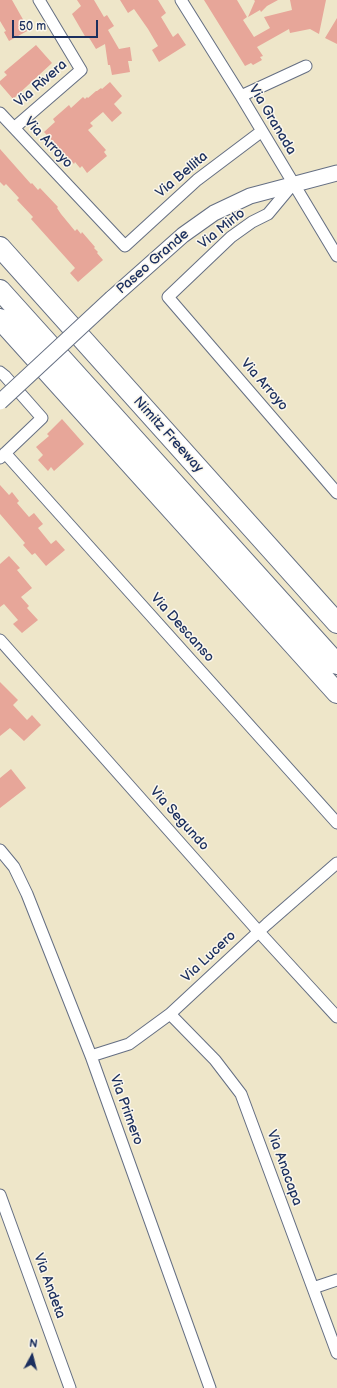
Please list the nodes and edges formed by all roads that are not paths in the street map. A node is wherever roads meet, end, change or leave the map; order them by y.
1 (39, 0) edge
2 (181, 0) edge
3 (306, 66) dead end
4 (241, 96) junction
5 (0, 113) edge
6 (14, 128) junction
7 (262, 131) junction
8 (337, 173) edge
9 (293, 184) junction
10 (125, 246) joint
11 (0, 247) edge
12 (337, 256) edge
13 (0, 290) edge
14 (168, 297) joint
15 (0, 319) edge
16 (0, 372) edge
17 (0, 402) edge
18 (3, 455) edge
19 (337, 493) edge
20 (337, 623) edge
21 (0, 640) edge
22 (337, 664) edge
23 (337, 693) edge
24 (337, 823) edge
25 (0, 850) edge
26 (337, 863) edge
27 (259, 932) junction
28 (170, 1014) junction
29 (337, 1016) edge
30 (91, 1056) junction
31 (0, 1195) edge
32 (337, 1280) edge
33 (312, 1288) junction
34 (337, 1353) edge
35 (70, 1388) edge
36 (210, 1388) edge

1 - 6 street, Via Rivera
2 - 4 street, Via Granada
3 - 4 street
4 - 7 street, Via Granada
5 - 6 street, Via Arroyo
6 - 10 street, Via Arroyo
7 - 9 street, Via Granada
7 - 10 street, Via Bellita
8 - 9 street, Paseo Grande
9 - 12 street, Via Granada
9 - 14 street, Via Mirlo
9 - 17 street, Paseo Grande, bridge
11 - 20 highway, Nimitz Freeway
13 - 22 highway
14 - 19 street, Via Arroyo
15 - 23 highway
16 - 18 street
18 - 24 street, Via Descanso
21 - 27 street, Via Segundo
25 - 30 street, Via Primero
26 - 27 street, Via Lucero
27 - 28 street, Via Lucero
27 - 29 street, Via Segundo
28 - 30 street, Via Lucero
28 - 33 street, Via Anacapa
30 - 36 street, Via Primero
31 - 35 street, Via Andeta
32 - 33 street
33 - 34 street, Via Anacapa

